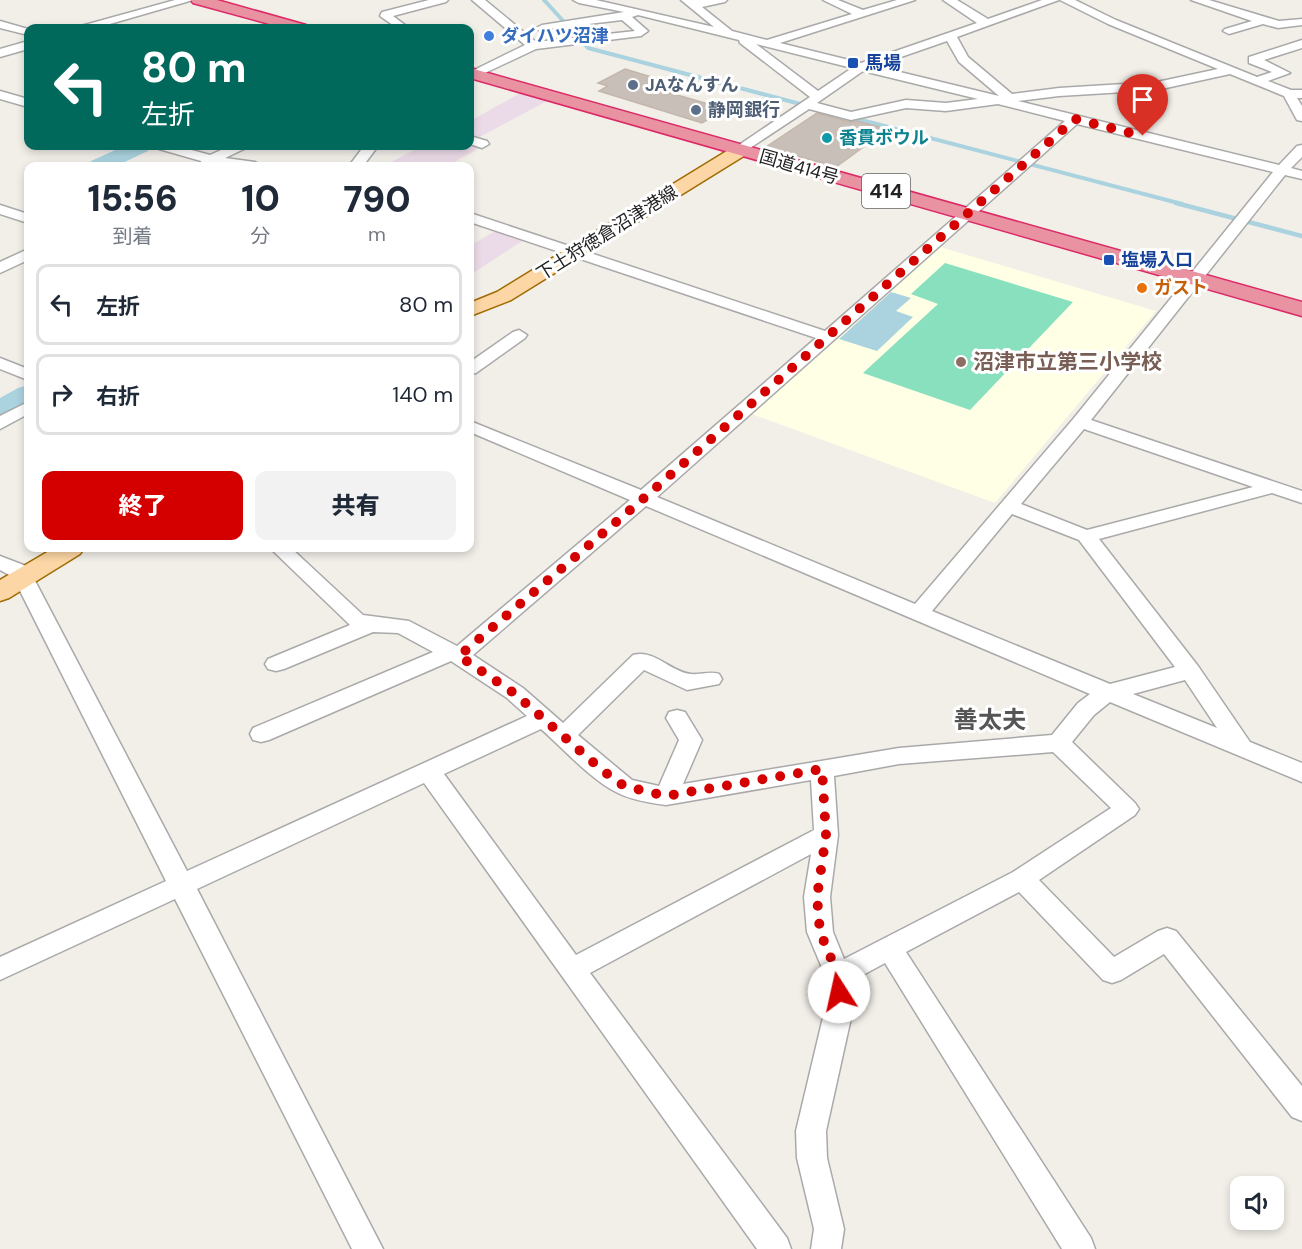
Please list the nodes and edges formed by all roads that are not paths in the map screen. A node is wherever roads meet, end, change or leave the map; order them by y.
1 (187, 0) edge
2 (199, 0) edge
3 (218, 0) edge
4 (442, 0) edge
5 (478, 0) edge
6 (579, 0) edge
7 (722, 0) edge
8 (830, 0) edge
9 (909, 0) edge
10 (949, 0) edge
11 (1053, 0) edge
12 (1066, 0) edge
13 (1197, 0) edge
14 (690, 2) edge
15 (114, 8) dead end
16 (639, 12) junction
17 (862, 14) junction
18 (624, 16) junction
19 (530, 18) dead end
20 (1262, 21) junction
21 (1302, 22) edge
22 (986, 23) junction
23 (0, 24) edge
24 (99, 24) joint
25 (286, 24) edge
26 (305, 24) edge
27 (398, 24) edge
28 (542, 28) junction
29 (24, 31) edge
30 (1228, 31) dead end
31 (734, 36) junction
32 (951, 37) junction
33 (559, 43) junction
34 (767, 44) junction
35 (1302, 44) edge
36 (24, 46) edge
37 (533, 46) junction
38 (0, 53) edge
39 (861, 67) junction
40 (1232, 69) junction
41 (998, 71) dead end
42 (474, 72) edge
43 (979, 73) junction
44 (474, 75) edge
45 (915, 80) junction
46 (1260, 80) junction
47 (1093, 91) junction
48 (1295, 94) edge
49 (0, 95) edge
50 (1002, 98) junction
51 (812, 100) junction
52 (24, 103) edge
53 (1107, 106) dead end
54 (1302, 117) edge
55 (1075, 119) junction
56 (1302, 149) edge
57 (174, 150) edge
58 (231, 150) edge
59 (741, 150) junction
60 (203, 162) edge
61 (207, 162) edge
62 (1282, 170) junction
63 (1302, 175) edge
64 (0, 209) edge
65 (966, 214) junction
66 (474, 217) edge
67 (24, 218) edge
68 (576, 252) junction
69 (24, 256) edge
70 (0, 268) edge
71 (1193, 279) junction
72 (474, 308) edge
73 (1302, 309) edge
74 (519, 335) dead end
75 (828, 337) junction
76 (0, 363) edge
77 (474, 366) edge
78 (24, 373) edge
79 (24, 409) edge
80 (1080, 422) junction
81 (0, 424) edge
82 (474, 428) edge
83 (1273, 487) junction
84 (1302, 497) edge
85 (643, 499) junction
86 (1008, 506) junction
87 (1086, 536) junction
88 (64, 552) edge
89 (284, 552) edge
90 (0, 562) edge
91 (23, 577) junction
92 (0, 592) edge
93 (918, 614) junction
94 (370, 625) junction
95 (455, 654) junction
96 (276, 664) dead end
97 (1190, 671) junction
98 (711, 679) dead end
99 (1106, 693) junction
100 (543, 718) junction
101 (677, 718) dead end
102 (261, 734) dead end
103 (563, 736) junction
104 (1058, 743) junction
105 (1242, 748) junction
106 (822, 769) junction
107 (428, 770) junction
108 (1302, 773) edge
109 (666, 796) junction
110 (826, 835) junction
111 (1022, 879) junction
112 (182, 885) junction
113 (890, 949) junction
114 (0, 969) edge
115 (572, 970) junction
116 (838, 975) junction
117 (1302, 1108) edge
118 (368, 1249) edge
119 (776, 1249) edge
120 (826, 1249) edge
121 (1080, 1249) edge

1 - 24 street
2 - 25 highway
3 - 26 highway
4 - 27 street
5 - 37 street
6 - 16 street
7 - 14 street
8 - 17 street
9 - 17 street
10 - 22 street
11 - 22 street
12 - 40 street
13 - 20 street
14 - 31 street
15 - 24 street
16 - 18 street
16 - 31 street
17 - 34 street
18 - 28 street
18 - 33 street
19 - 28 street
20 - 21 street
20 - 30 street
22 - 32 street
23 - 29 street
28 - 33 street
31 - 34 street
31 - 51 street
32 - 39 street
32 - 43 street
33 - 37 street
34 - 39 street
35 - 46 street
36 - 38 street
37 - 42 street
39 - 45 street
39 - 51 street
40 - 46 street
40 - 47 street
41 - 43 street
43 - 45 street
43 - 50 street
44 - 59 highway, 国道414号 / 414
45 - 50 street
46 - 48 street
47 - 50 street
47 - 53 street
48 - 54 street
49 - 52 street
50 - 51 street
50 - 55 street
51 - 59 street
55 - 62 street
55 - 65 street
56 - 62 street
57 - 60 street
58 - 61 street
59 - 65 highway, 国道414号 / 414
59 - 68 main road, 下土狩徳倉沼津港線
62 - 63 street
62 - 71 street
64 - 67 street
65 - 71 highway, 国道414号 / 414
65 - 75 street
66 - 68 street
68 - 72 main road, 下土狩徳倉沼津港線
68 - 75 street
69 - 70 street
71 - 73 highway, 国道414号 / 414
71 - 80 street
74 - 77 street
75 - 85 street
76 - 78 street
79 - 81 street
80 - 83 street
80 - 86 street
82 - 85 street
83 - 84 street
83 - 87 street
85 - 93 street
85 - 95 street
86 - 87 street
86 - 93 street
87 - 97 street
88 - 91 main road
89 - 94 street
90 - 91 street
91 - 92 main road
91 - 112 street
93 - 99 street
94 - 95 street
94 - 96 street
95 - 100 street
95 - 102 street
97 - 99 street
97 - 105 street
98 - 103 street
99 - 104 street
99 - 105 street
100 - 103 street
100 - 107 street
101 - 109 street
103 - 109 street
104 - 106 street
104 - 111 street
105 - 108 street
106 - 109 street
106 - 110 street
107 - 112 street
107 - 115 street
110 - 115 street
110 - 116 street
111 - 113 street
111 - 117 street
112 - 114 street
112 - 118 street
113 - 116 street
113 - 121 street
115 - 119 street
116 - 120 street

